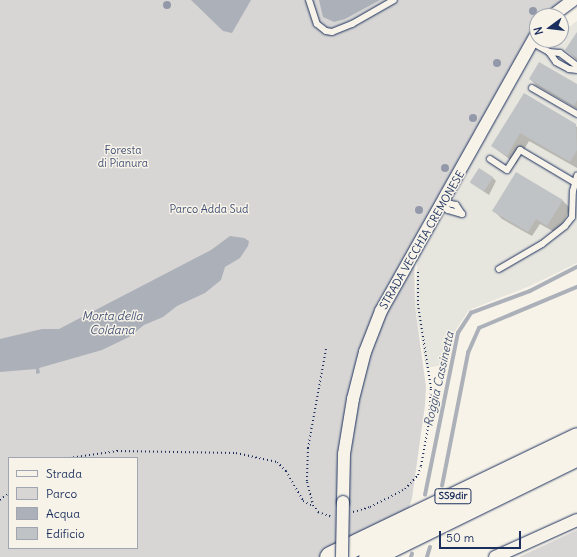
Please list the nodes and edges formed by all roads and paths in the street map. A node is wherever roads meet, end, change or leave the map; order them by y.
1 (309, 0) edge
2 (394, 0) edge
3 (573, 0) edge
4 (561, 8) edge
5 (529, 46) edge
6 (545, 48) edge
7 (549, 52) junction
8 (577, 66) edge
9 (577, 70) edge
10 (532, 88) dead end
11 (577, 114) edge
12 (490, 159) dead end
13 (577, 176) edge
14 (574, 182) junction
15 (574, 217) edge
16 (418, 269) dead end
17 (498, 269) dead end
18 (326, 349) dead end
19 (577, 438) edge
20 (577, 455) edge
21 (76, 457) edge
22 (8, 494) edge
23 (0, 500) edge
24 (312, 505) junction
25 (348, 513) dead end
26 (334, 517) dead end
27 (577, 520) edge
28 (330, 557) edge
29 (342, 557) edge
30 (369, 557) edge
31 (495, 557) edge

1 - 2 lane
3 - 4 street
5 - 29 street, STRADA VECCHIA CREMONESE, bridge
6 - 7 lane
7 - 8 lane
7 - 9 lane
10 - 11 lane
12 - 14 lane
13 - 14 lane
14 - 15 lane
15 - 17 lane
16 - 25 path
18 - 24 path
19 - 28 highway, SS9dir
20 - 30 highway, SS9dir
21 - 24 path
22 - 23 path
24 - 26 path
27 - 31 street

